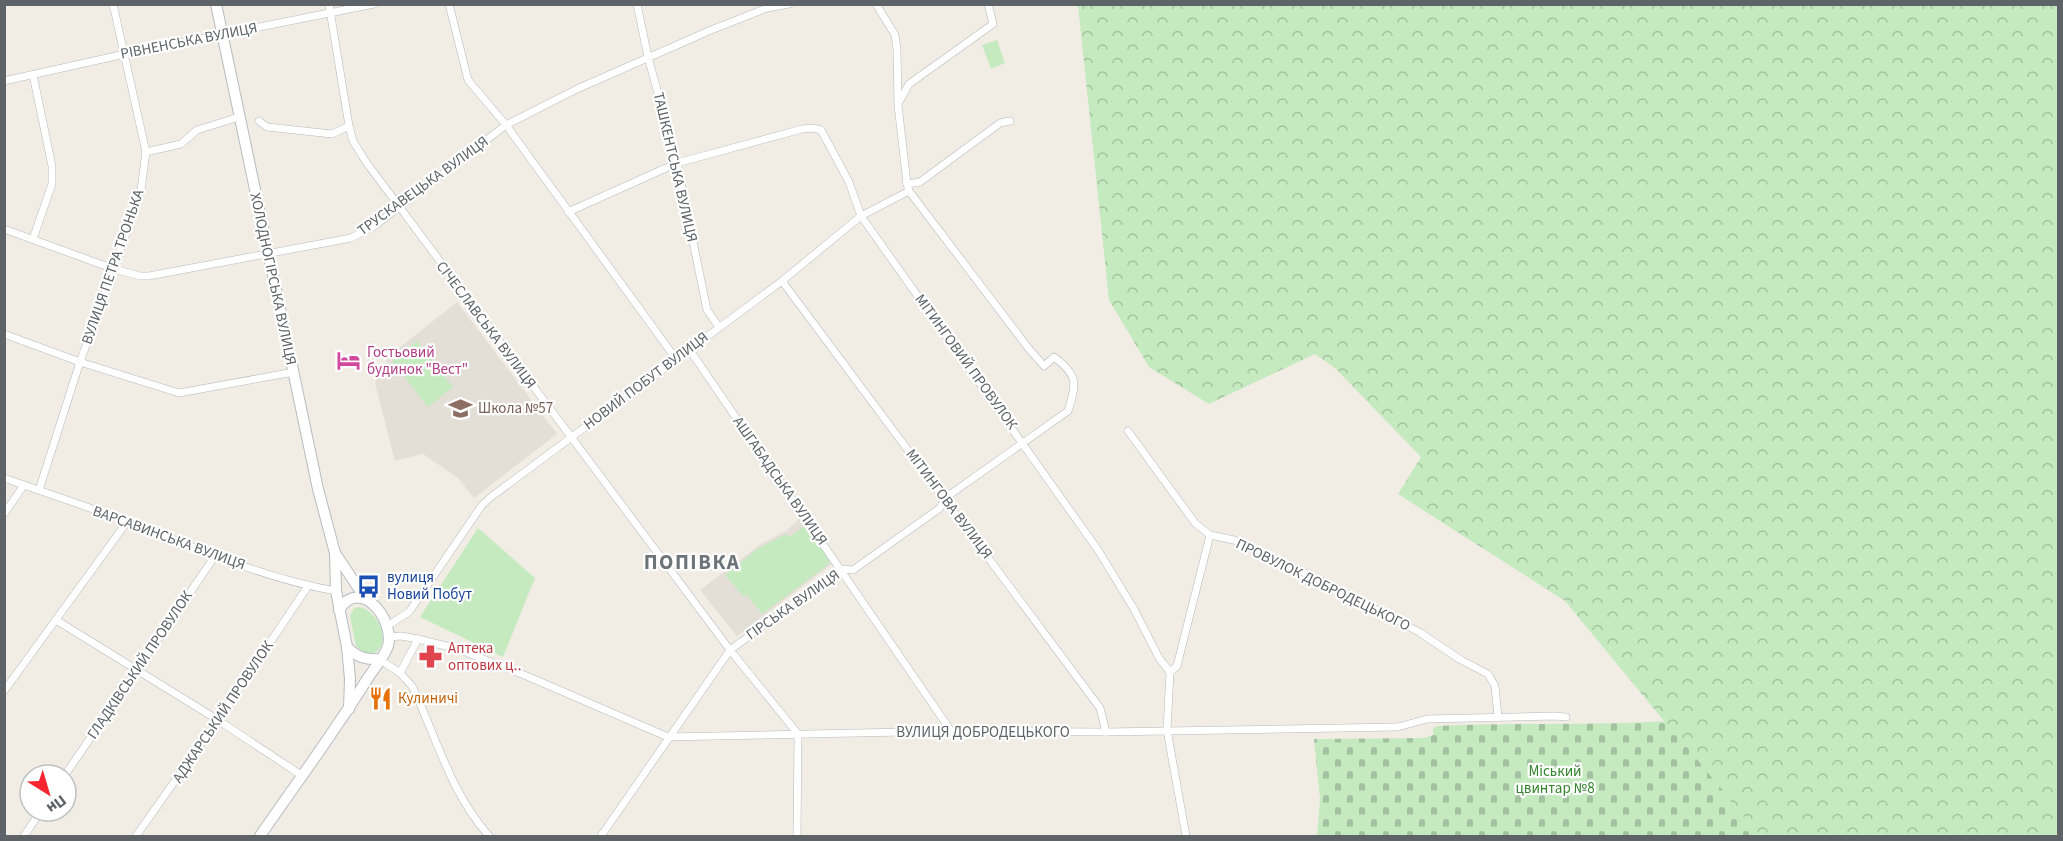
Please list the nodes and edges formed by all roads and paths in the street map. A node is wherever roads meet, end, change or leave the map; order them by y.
1 (113, 4) edge
2 (216, 4) edge
3 (329, 4) edge
4 (374, 4) edge
5 (449, 4) edge
6 (637, 4) edge
7 (789, 4) edge
8 (876, 4) edge
9 (988, 4) edge
10 (331, 13) junction
11 (222, 35) junction
12 (125, 54) junction
13 (648, 57) junction
14 (33, 75) junction
15 (4, 81) edge
16 (898, 105) junction
17 (239, 117) junction
18 (259, 121) dead end
19 (1010, 121) dead end
20 (506, 124) junction
21 (349, 126) junction
22 (146, 152) junction
23 (677, 163) junction
24 (908, 187) junction
25 (397, 206) junction
26 (568, 213) junction
27 (861, 216) junction
28 (4, 229) edge
29 (33, 239) junction
30 (267, 255) junction
31 (114, 269) junction
32 (782, 281) junction
33 (718, 327) junction
34 (4, 334) edge
35 (689, 349) junction
36 (676, 359) junction
37 (80, 362) junction
38 (294, 372) junction
39 (1128, 431) dead end
40 (570, 437) junction
41 (1022, 442) junction
42 (4, 477) edge
43 (24, 485) junction
44 (39, 490) junction
45 (945, 498) junction
46 (4, 514) edge
47 (127, 522) junction
48 (1210, 535) junction
49 (335, 553) junction
50 (215, 556) junction
51 (841, 569) junction
52 (308, 586) junction
53 (336, 591) junction
54 (365, 598) junction
55 (339, 610) junction
56 (56, 620) junction
57 (388, 631) junction
58 (418, 639) junction
59 (347, 647) junction
60 (730, 650) junction
61 (379, 659) junction
62 (136, 671) junction
63 (1170, 672) junction
64 (400, 673) junction
65 (4, 691) edge
66 (349, 709) junction
67 (1498, 717) junction
68 (1566, 717) dead end
69 (218, 720) junction
70 (1167, 730) junction
71 (951, 731) junction
72 (1106, 732) junction
73 (798, 734) junction
74 (668, 737) junction
75 (73, 763) edge
76 (301, 775) junction
77 (33, 823) edge
78 (24, 837) edge
79 (136, 837) edge
80 (260, 837) edge
81 (489, 837) edge
82 (601, 837) edge
83 (797, 837) edge
84 (1186, 837) edge

1 - 12 street, ВУЛИЦЯ ПЕТРА ТРОНЬКА
2 - 11 main road, ХОЛОДНОГІРСЬКА ВУЛИЦЯ
3 - 10 street, СІЧЕСЛАВСЬКА ВУЛИЦЯ
4 - 10 street, РІВНЕНСЬКА ВУЛИЦЯ
5 - 20 street
6 - 13 street, ТАШКЕНТСЬКА ВУЛИЦЯ
7 - 13 street, ТРУСКАВЕЦЬКА ВУЛИЦЯ
8 - 16 street
9 - 16 street
10 - 11 street, РІВНЕНСЬКА ВУЛИЦЯ
10 - 21 street, СІЧЕСЛАВСЬКА ВУЛИЦЯ
11 - 12 street, РІВНЕНСЬКА ВУЛИЦЯ
11 - 17 main road, ХОЛОДНОГІРСЬКА ВУЛИЦЯ
12 - 14 street, РІВНЕНСЬКА ВУЛИЦЯ
12 - 22 street, ВУЛИЦЯ ПЕТРА ТРОНЬКА
13 - 20 street, ТРУСКАВЕЦЬКА ВУЛИЦЯ
13 - 23 street, ТАШКЕНТСЬКА ВУЛИЦЯ
14 - 15 street, РІВНЕНСЬКА ВУЛИЦЯ
14 - 29 street
16 - 24 street
17 - 22 street
17 - 30 main road, ХОЛОДНОГІРСЬКА ВУЛИЦЯ
18 - 21 street
19 - 24 street, НОВИЙ ПОБУТ ВУЛИЦЯ
20 - 25 street, ТРУСКАВЕЦЬКА ВУЛИЦЯ
20 - 26 street
21 - 25 street, СІЧЕСЛАВСЬКА ВУЛИЦЯ
22 - 31 street, ВУЛИЦЯ ПЕТРА ТРОНЬКА
23 - 26 street
23 - 27 street, МІТИНГОВИЙ ПРОВУЛОК
23 - 33 street, ТАШКЕНТСЬКА ВУЛИЦЯ
24 - 27 street, НОВИЙ ПОБУТ ВУЛИЦЯ
24 - 41 street, ГІРСЬКА ВУЛИЦЯ
25 - 30 street, ТРУСКАВЕЦЬКА ВУЛИЦЯ
25 - 40 street, СІЧЕСЛАВСЬКА ВУЛИЦЯ
26 - 36 street
27 - 32 street, НОВИЙ ПОБУТ ВУЛИЦЯ
27 - 41 street, МІТИНГОВИЙ ПРОВУЛОК
28 - 29 street, ТРУСКАВЕЦЬКА ВУЛИЦЯ
29 - 31 street, ТРУСКАВЕЦЬКА ВУЛИЦЯ
30 - 31 street, ТРУСКАВЕЦЬКА ВУЛИЦЯ
30 - 38 main road, ХОЛОДНОГІРСЬКА ВУЛИЦЯ
31 - 37 street, ВУЛИЦЯ ПЕТРА ТРОНЬКА
32 - 33 street, НОВИЙ ПОБУТ ВУЛИЦЯ
32 - 45 street, МІТИНГОВА ВУЛИЦЯ
33 - 35 street, НОВИЙ ПОБУТ ВУЛИЦЯ
34 - 37 street
35 - 36 street, НОВИЙ ПОБУТ ВУЛИЦЯ
35 - 51 street, АШГАБАДСЬКА ВУЛИЦЯ
36 - 40 street, НОВИЙ ПОБУТ ВУЛИЦЯ
37 - 38 street
37 - 44 street, ВУЛИЦЯ ПЕТРА ТРОНЬКА
38 - 49 main road, ХОЛОДНОГІРСЬКА ВУЛИЦЯ
39 - 48 street
40 - 57 street, НОВИЙ ПОБУТ ВУЛИЦЯ
40 - 60 street, СІЧЕСЛАВСЬКА ВУЛИЦЯ
41 - 45 street, ГІРСЬКА ВУЛИЦЯ
41 - 63 street, МІТИНГОВИЙ ПРОВУЛОК
42 - 43 street, ВАРСАВИНСЬКА ВУЛИЦЯ
43 - 44 street, ВАРСАВИНСЬКА ВУЛИЦЯ
43 - 46 street
44 - 47 street, ВАРСАВИНСЬКА ВУЛИЦЯ
45 - 51 street, ГІРСЬКА ВУЛИЦЯ
45 - 72 street, МІТИНГОВА ВУЛИЦЯ
47 - 50 street, ВАРСАВИНСЬКА ВУЛИЦЯ
47 - 56 street
48 - 63 street
48 - 67 street, ПРОВУЛОК ДОБРОДЕЦЬКОГО
49 - 53 main road, ХОЛОДНОГІРСЬКА ВУЛИЦЯ
49 - 54 main road, ХОЛОДНОГІРСЬКА ВУЛИЦЯ
50 - 52 street, ВАРСАВИНСЬКА ВУЛИЦЯ
50 - 62 street, ГЛАДКІВСЬКИЙ ПРОВУЛОК
51 - 60 street, ГІРСЬКА ВУЛИЦЯ
51 - 71 street, АШГАБАДСЬКА ВУЛИЦЯ
52 - 53 street, ВАРСАВИНСЬКА ВУЛИЦЯ
52 - 69 street, АДЖАРСЬКИЙ ПРОВУЛОК
53 - 55 main road, ХОЛОДНОГІРСЬКА ВУЛИЦЯ
54 - 55 main road
54 - 57 main road
55 - 59 main road
56 - 62 street
56 - 65 street
57 - 58 street, ВУЛИЦЯ ДОБРОДЕЦЬКОГО
57 - 61 main road, НОВИЙ ПОБУТ ВУЛИЦЯ
58 - 64 street
58 - 74 street, ВУЛИЦЯ ДОБРОДЕЦЬКОГО
59 - 61 main road
59 - 66 main road
60 - 73 street, СІЧЕСЛАВСЬКА ВУЛИЦЯ
60 - 74 street, ГІРСЬКА ВУЛИЦЯ
61 - 64 street
61 - 66 main road, НОВИЙ ПОБУТ ВУЛИЦЯ
62 - 69 street
62 - 75 street, ГЛАДКІВСЬКИЙ ПРОВУЛОК
63 - 70 street
64 - 81 street
66 - 76 main road, НОВИЙ ПОБУТ ВУЛИЦЯ
67 - 68 street, ВУЛИЦЯ ДОБРОДЕЦЬКОГО
67 - 70 street, ВУЛИЦЯ ДОБРОДЕЦЬКОГО
69 - 76 street
69 - 79 street, АДЖАРСЬКИЙ ПРОВУЛОК
70 - 72 street, ВУЛИЦЯ ДОБРОДЕЦЬКОГО
70 - 84 street
71 - 72 street, ВУЛИЦЯ ДОБРОДЕЦЬКОГО
71 - 73 street, ВУЛИЦЯ ДОБРОДЕЦЬКОГО
73 - 74 street, ВУЛИЦЯ ДОБРОДЕЦЬКОГО
73 - 83 street
74 - 82 street, ГІРСЬКА ВУЛИЦЯ
76 - 80 main road, НОВИЙ ПОБУТ ВУЛИЦЯ
77 - 78 street

